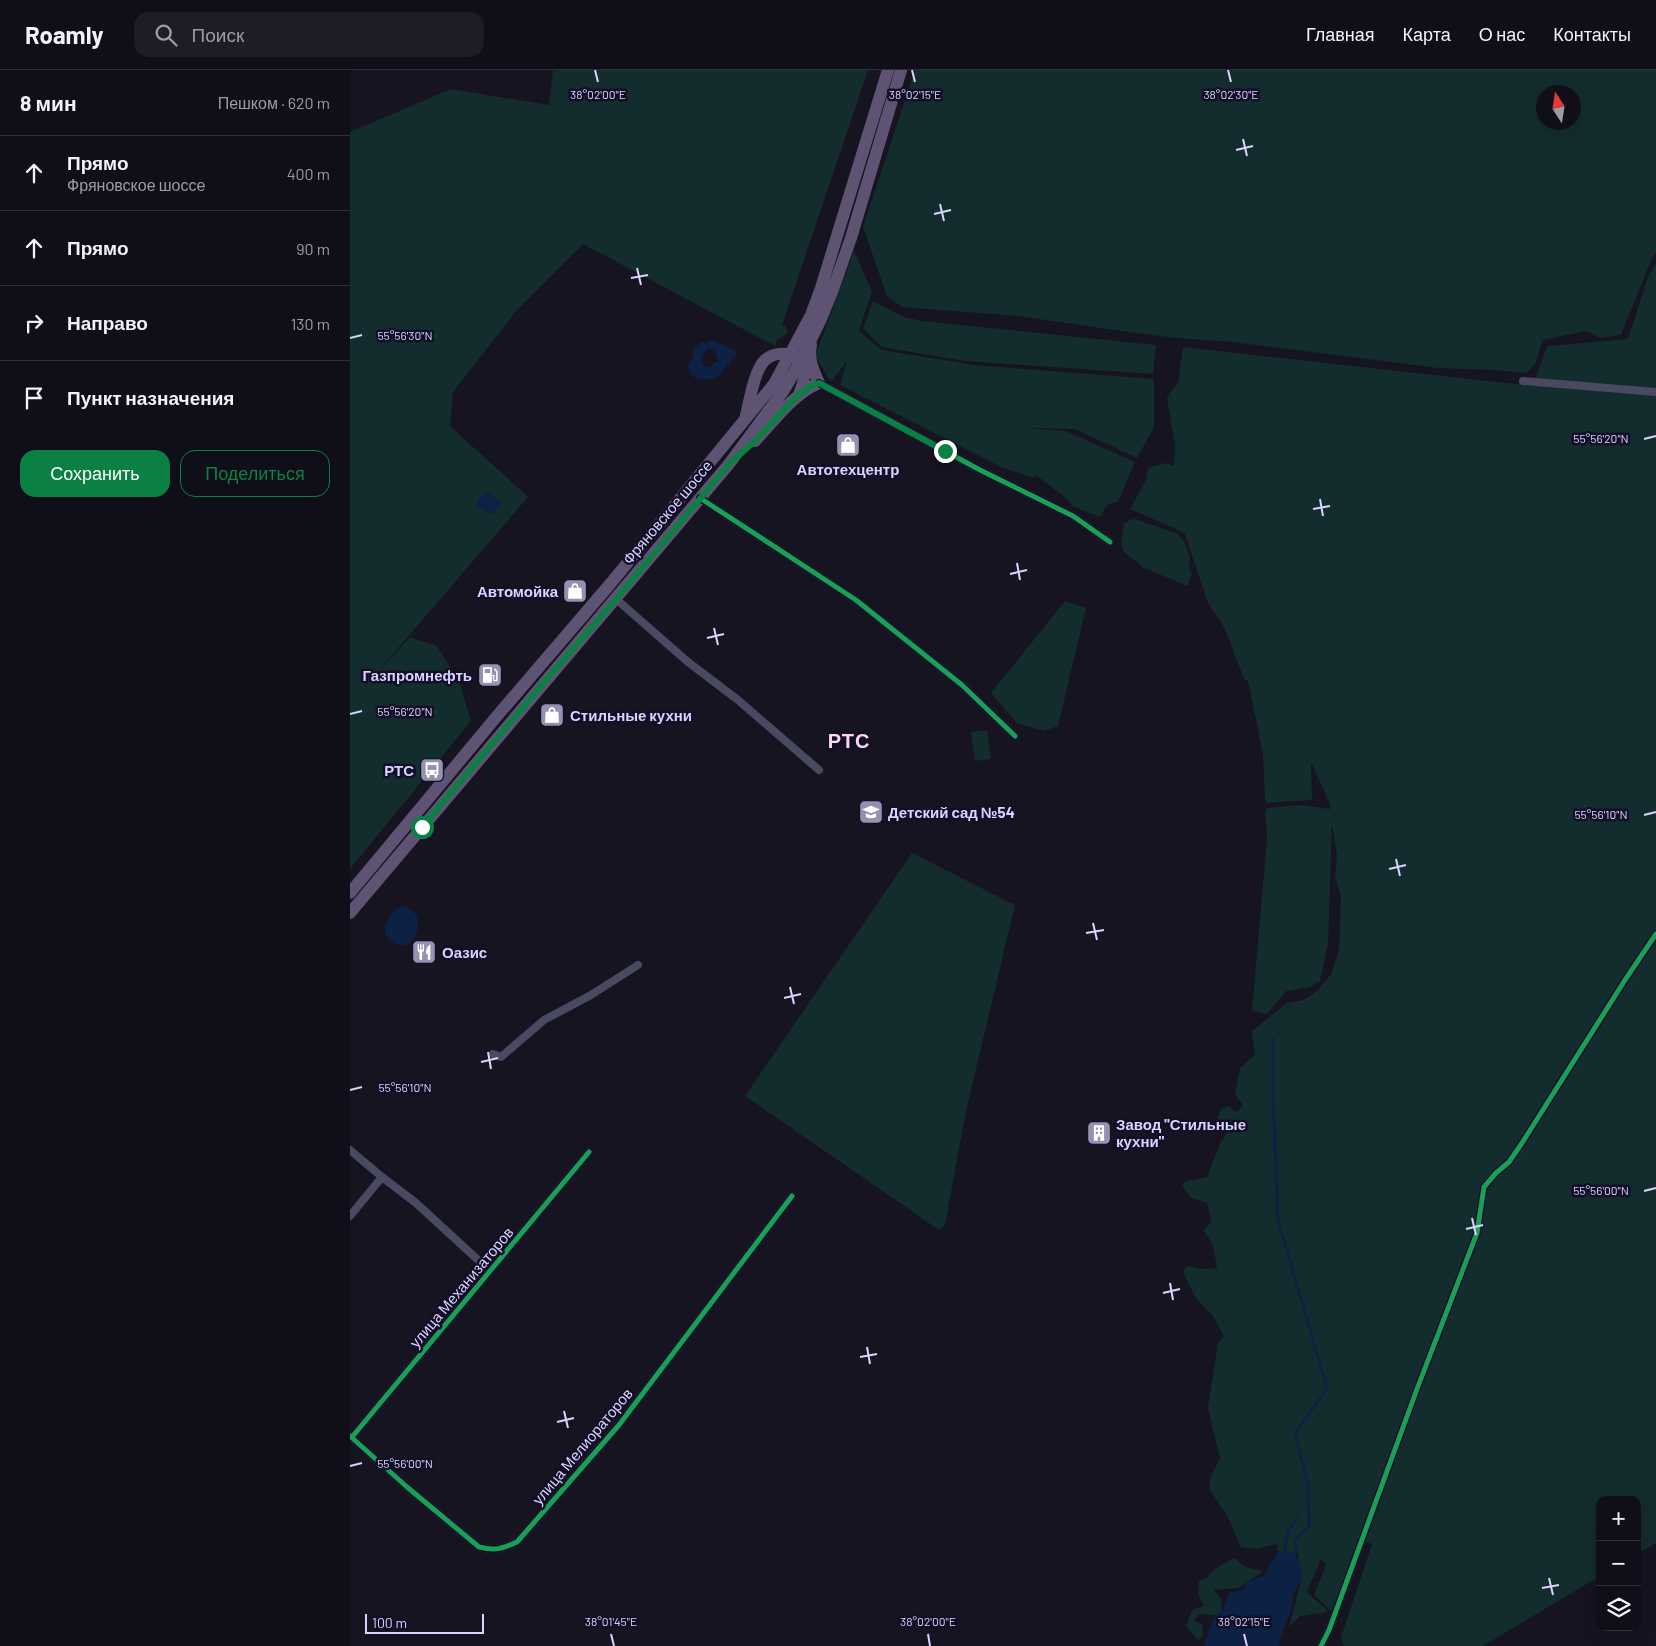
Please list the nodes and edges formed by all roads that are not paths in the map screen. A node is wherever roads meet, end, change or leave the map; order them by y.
1 (888, 70) edge
2 (902, 70) edge
3 (812, 338) junction
4 (795, 359) junction
5 (1523, 381) dead end
6 (819, 383) junction
7 (1656, 392) edge
8 (798, 395) junction
9 (745, 420) junction
10 (729, 464) junction
11 (700, 498) junction
12 (1110, 542) dead end
13 (616, 599) junction
14 (1015, 736) dead end
15 (819, 770) dead end
16 (350, 893) edge
17 (350, 913) edge
18 (1656, 934) edge
19 (638, 965) dead end
20 (493, 1054) dead end
21 (350, 1150) edge
22 (588, 1152) dead end
23 (382, 1177) junction
24 (792, 1196) dead end
25 (350, 1216) edge
26 (490, 1271) junction
27 (351, 1436) edge
28 (1321, 1646) edge

1 - 4 main road, Фряновское шоссе
2 - 3 main road, Фряновское шоссе
3 - 4 main road, Фряновское шоссе
3 - 6 main road
4 - 6 main road
4 - 8 main road
4 - 9 main road, Фряновское шоссе
4 - 9 main road
4 - 10 main road, Фряновское шоссе
5 - 7 street
6 - 8 main road
6 - 12 street
8 - 10 main road
9 - 16 main road, Фряновское шоссе
10 - 11 main road, Фряновское шоссе
11 - 13 main road, Фряновское шоссе
11 - 14 street
13 - 15 street
13 - 17 main road, Фряновское шоссе
18 - 28 street
19 - 20 street
21 - 23 street
22 - 26 street, улица Механизаторов
23 - 25 street
23 - 26 street
24 - 27 street, улица Мелиораторов
26 - 27 street, улица Механизаторов

